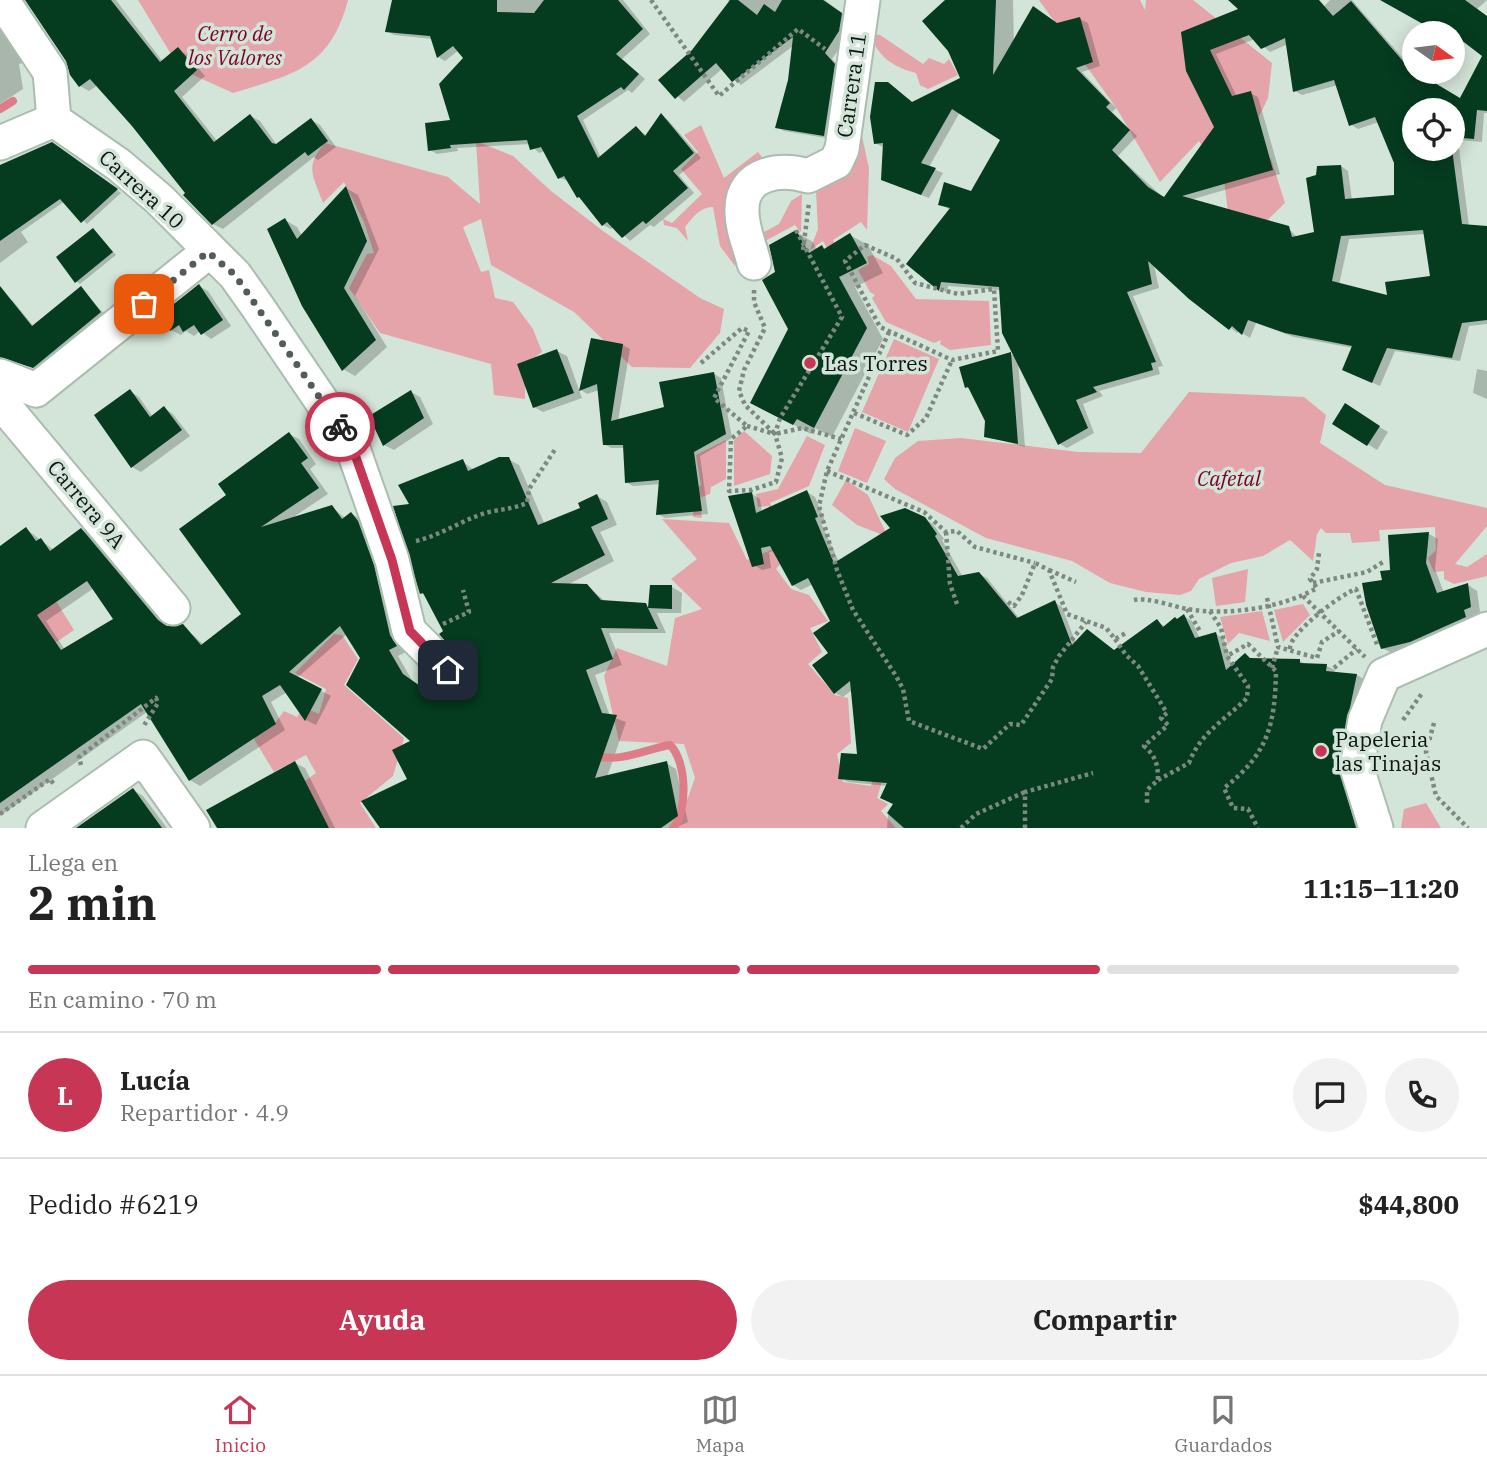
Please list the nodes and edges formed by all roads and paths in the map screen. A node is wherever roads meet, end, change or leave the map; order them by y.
1 (2, 0) edge
2 (651, 0) edge
3 (863, 0) edge
4 (853, 78) junction
5 (54, 120) junction
6 (0, 143) edge
7 (808, 176) junction
8 (796, 230) dead end
9 (803, 250) dead end
10 (208, 252) junction
11 (754, 263) joint
12 (889, 332) junction
13 (952, 359) junction
14 (701, 363) dead end
15 (0, 376) edge
16 (0, 401) edge
17 (854, 413) junction
18 (747, 426) junction
19 (775, 434) junction
20 (841, 439) junction
21 (556, 448) dead end
22 (827, 471) junction
23 (946, 533) junction
24 (387, 547) junction
25 (1319, 553) dead end
26 (1383, 562) dead end
27 (1035, 563) junction
28 (1049, 570) junction
29 (1076, 582) dead end
30 (1313, 583) junction
31 (463, 590) dead end
32 (1303, 596) junction
33 (1267, 598) dead end
34 (1134, 600) dead end
35 (1008, 602) dead end
36 (957, 604) dead end
37 (1267, 605) junction
38 (173, 608) dead end
39 (1187, 608) junction
40 (1209, 610) junction
41 (1320, 613) junction
42 (1086, 622) junction
43 (1487, 629) edge
44 (1339, 631) junction
45 (1126, 633) dead end
46 (1201, 633) dead end
47 (418, 639) junction
48 (1115, 639) junction
49 (1278, 647) junction
50 (1290, 649) junction
51 (1357, 649) junction
52 (1227, 656) junction
53 (1272, 668) junction
54 (1334, 668) dead end
55 (448, 670) dead end
56 (1384, 675) junction
57 (1434, 723) dead end
58 (1094, 773) dead end
59 (1158, 780) junction
60 (1025, 792) junction
61 (1147, 806) dead end
62 (43, 828) edge
63 (193, 828) edge
64 (961, 828) edge
65 (1025, 828) edge
66 (1258, 828) edge
67 (1376, 828) edge
68 (1468, 828) edge

1 - 5 street
2 - 4 path
3 - 4 street, Carrera 11
4 - 7 street, Carrera 11
5 - 6 street
5 - 10 street, Carrera 10
7 - 9 path
7 - 11 street
8 - 19 path
10 - 15 street
10 - 24 street, Carrera 10
11 - 19 path
12 - 13 path
12 - 13 path
12 - 17 path
13 - 17 path
14 - 18 path
16 - 38 street, Carrera 9A
17 - 20 path
18 - 19 path
18 - 19 path
19 - 20 path
20 - 22 path
21 - 24 path
22 - 23 path
22 - 42 path
23 - 27 path
23 - 36 path
24 - 47 street, Carrera 10
25 - 30 path
26 - 30 path
27 - 28 path
27 - 35 path
28 - 29 path
28 - 42 path
30 - 32 path
31 - 47 path
32 - 37 path
32 - 41 path
33 - 37 path
34 - 39 path
37 - 40 path
37 - 49 path
39 - 40 path
39 - 46 path
40 - 52 path
41 - 44 path
41 - 50 path
41 - 56 path
42 - 48 path
43 - 56 street
44 - 50 path
44 - 51 path
45 - 48 path
47 - 55 street, Carrera 10
48 - 59 path
49 - 50 path
49 - 53 path
51 - 54 path
51 - 56 path
52 - 53 path
52 - 59 path
53 - 66 path
56 - 67 street
57 - 68 path
58 - 60 path
59 - 61 path
60 - 64 path
60 - 65 path
62 - 63 street

